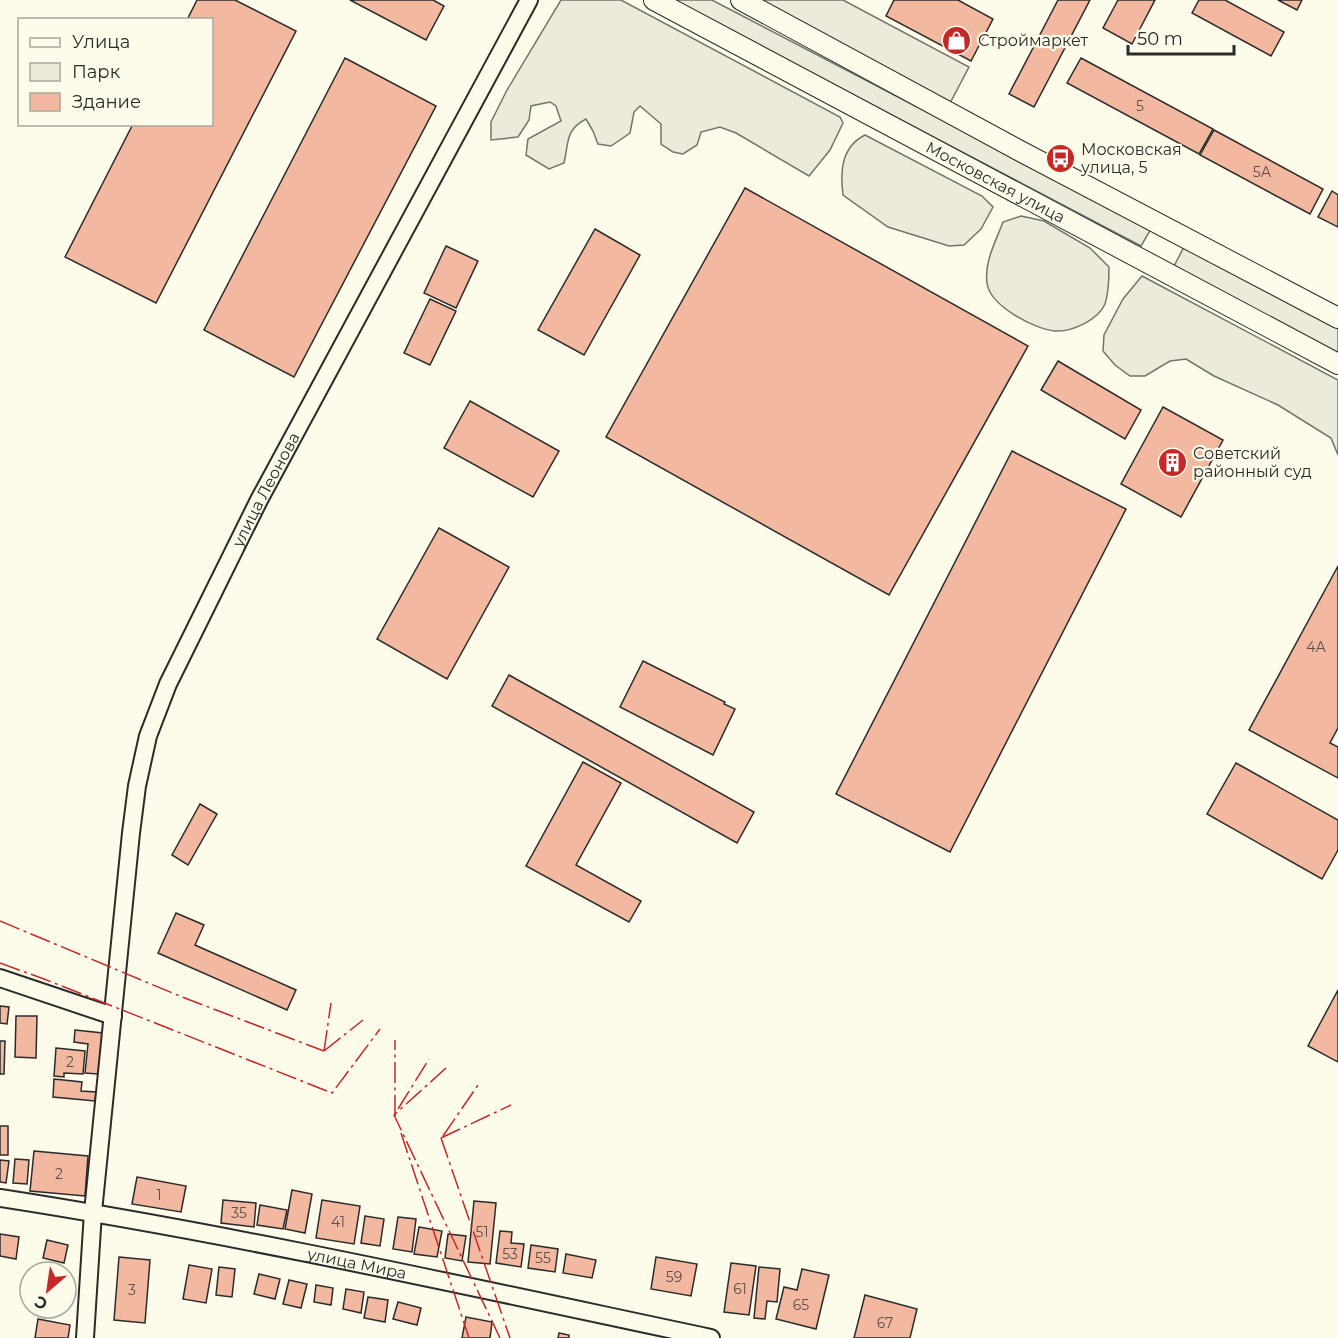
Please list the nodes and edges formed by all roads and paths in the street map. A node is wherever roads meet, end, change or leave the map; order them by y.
1 (530, 0) edge
2 (654, 0) edge
3 (741, 0) edge
4 (1338, 318) edge
5 (1338, 364) edge
6 (0, 978) edge
7 (113, 1019) junction
8 (0, 1198) edge
9 (93, 1212) junction
10 (633, 1330) edge
11 (85, 1338) edge
12 (711, 1338) edge

1 - 7 street, улица Леонова
2 - 5 main road, Московская улица
3 - 4 main road
6 - 7 street
7 - 9 street, улица Леонова
8 - 9 street, улица Мира
9 - 10 street, улица Мира
9 - 11 street, улица Леонова
10 - 12 street, улица Мира

